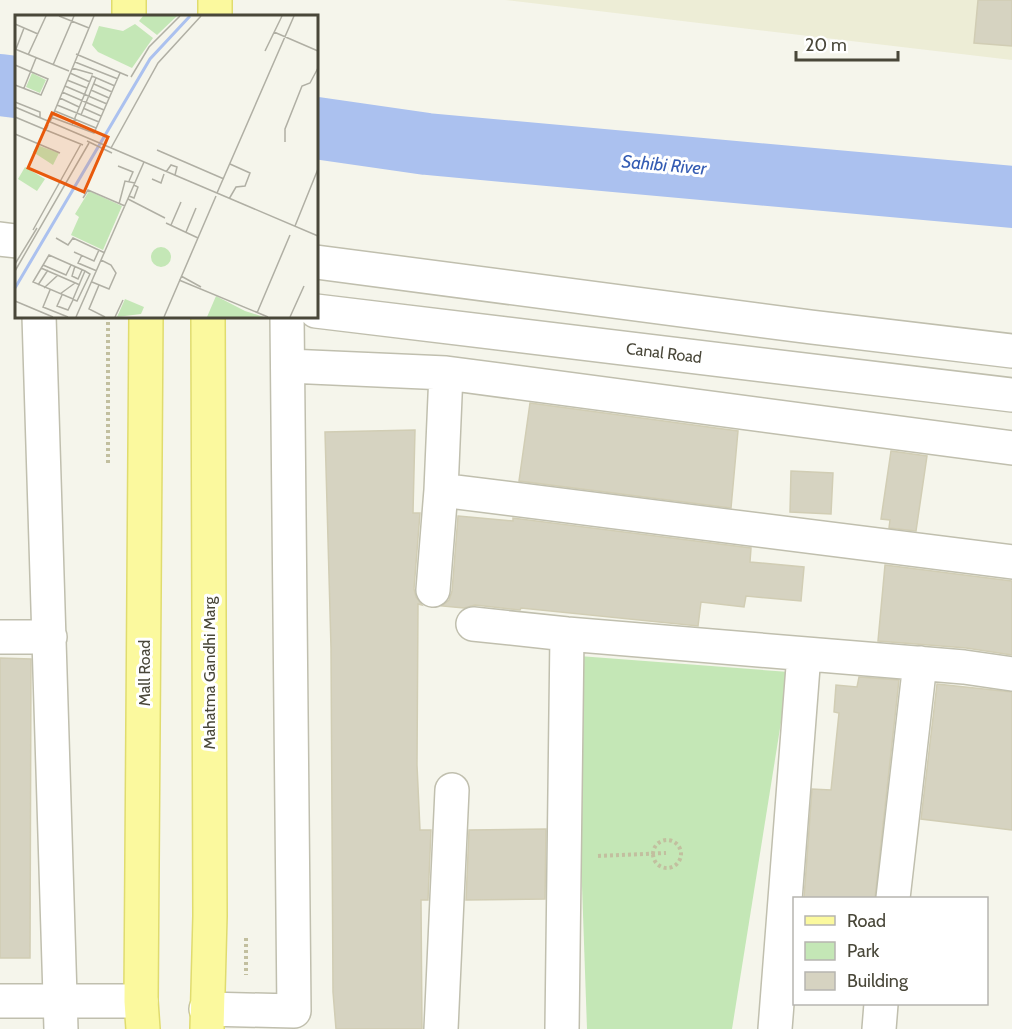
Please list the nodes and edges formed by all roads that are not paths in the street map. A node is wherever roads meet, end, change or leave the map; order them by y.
1 (0, 239) edge
2 (15, 241) edge
3 (318, 261) edge
4 (318, 311) edge
5 (39, 318) edge
6 (146, 318) edge
7 (208, 318) edge
8 (287, 318) edge
9 (1012, 351) edge
10 (288, 366) junction
11 (446, 374) junction
12 (1012, 395) edge
13 (1012, 448) edge
14 (441, 490) junction
15 (1012, 562) edge
16 (433, 590) dead end
17 (473, 624) dead end
18 (567, 634) junction
19 (50, 637) junction
20 (0, 638) edge
21 (804, 654) junction
22 (920, 663) junction
23 (1012, 674) edge
24 (452, 790) dead end
25 (893, 897) edge
26 (0, 1001) edge
27 (881, 1005) edge
28 (61, 1015) edge
29 (142, 1015) edge
30 (206, 1019) edge
31 (294, 1020) edge
32 (441, 1029) edge
33 (562, 1029) edge
34 (775, 1029) edge
35 (879, 1029) edge

1 - 2 street
3 - 9 street
4 - 12 street, Canal Road
5 - 19 street
6 - 29 main road, Mall Road
7 - 30 main road, Mahatma Gandhi Marg
8 - 10 street
10 - 11 street
10 - 31 street
11 - 13 street
11 - 14 street
14 - 15 street
14 - 16 street
17 - 18 street
18 - 21 street
18 - 33 street
19 - 20 street
19 - 28 street
21 - 22 street
21 - 34 street
22 - 23 street
22 - 25 street
24 - 32 street
26 - 28 street
27 - 35 street
28 - 29 street
30 - 31 street

